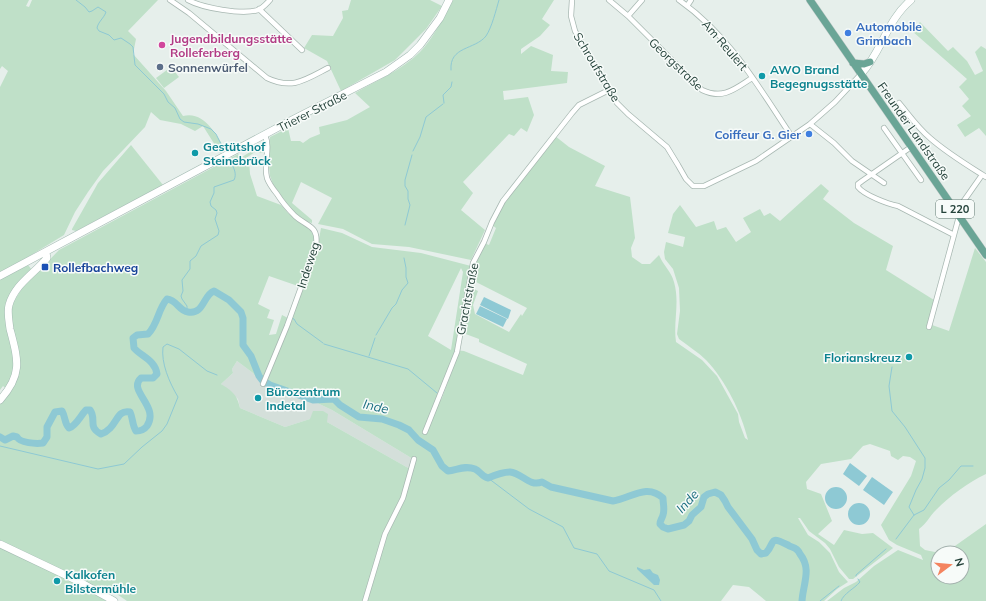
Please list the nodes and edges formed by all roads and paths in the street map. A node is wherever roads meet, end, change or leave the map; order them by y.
1 (170, 0) edge
2 (188, 0) edge
3 (270, 0) edge
4 (449, 0) edge
5 (572, 0) edge
6 (609, 0) edge
7 (642, 0) edge
8 (679, 0) edge
9 (692, 0) edge
10 (810, 0) edge
11 (911, 0) edge
12 (687, 6) junction
13 (259, 10) junction
14 (628, 16) junction
15 (302, 50) dead end
16 (870, 62) junction
17 (853, 63) junction
18 (328, 68) dead end
19 (861, 74) junction
20 (752, 78) junction
21 (609, 90) junction
22 (898, 103) dead end
23 (810, 124) junction
24 (884, 128) dead end
25 (265, 135) junction
26 (792, 137) junction
27 (911, 147) junction
28 (902, 153) junction
29 (870, 175) junction
30 (984, 176) edge
31 (920, 180) dead end
32 (884, 183) dead end
33 (958, 215) junction
34 (954, 235) junction
35 (46, 253) junction
36 (986, 255) edge
37 (0, 276) edge
38 (929, 327) dead end
39 (263, 384) dead end
40 (0, 400) edge
41 (425, 432) dead end
42 (414, 460) dead end
43 (0, 544) edge
44 (114, 601) edge
45 (365, 601) edge

1 - 18 street
2 - 13 street
3 - 13 street
4 - 25 main road, Trierer Straße
5 - 21 street, Schroufstraße
6 - 14 street, Georgstraße
7 - 14 street
8 - 12 street, Am Reulert
9 - 12 street
10 - 17 main road, Freunder Landstraße / L 220
11 - 16 main road
12 - 20 street, Am Reulert
13 - 15 street
14 - 20 street, Georgstraße
16 - 17 main road
16 - 19 main road
17 - 19 main road, Freunder Landstraße / L 220
19 - 23 street, Schroufstraße
19 - 27 main road, Freunder Landstraße / L 220
20 - 26 street, Am Reulert
21 - 26 street, Schroufstraße
21 - 41 street, Grachtstraße
22 - 30 street
23 - 26 street, Schroufstraße
23 - 29 street
24 - 28 street
25 - 35 main road, Trierer Straße
25 - 39 street, Indeweg
27 - 28 street
27 - 33 main road, Freunder Landstraße / L 220
28 - 29 street
28 - 31 street
29 - 32 street
29 - 34 street
30 - 33 street
33 - 34 street
33 - 36 main road, Freunder Landstraße / L 220
34 - 38 street
35 - 37 main road, Trierer Straße
35 - 40 main road
42 - 45 street
43 - 44 main road

